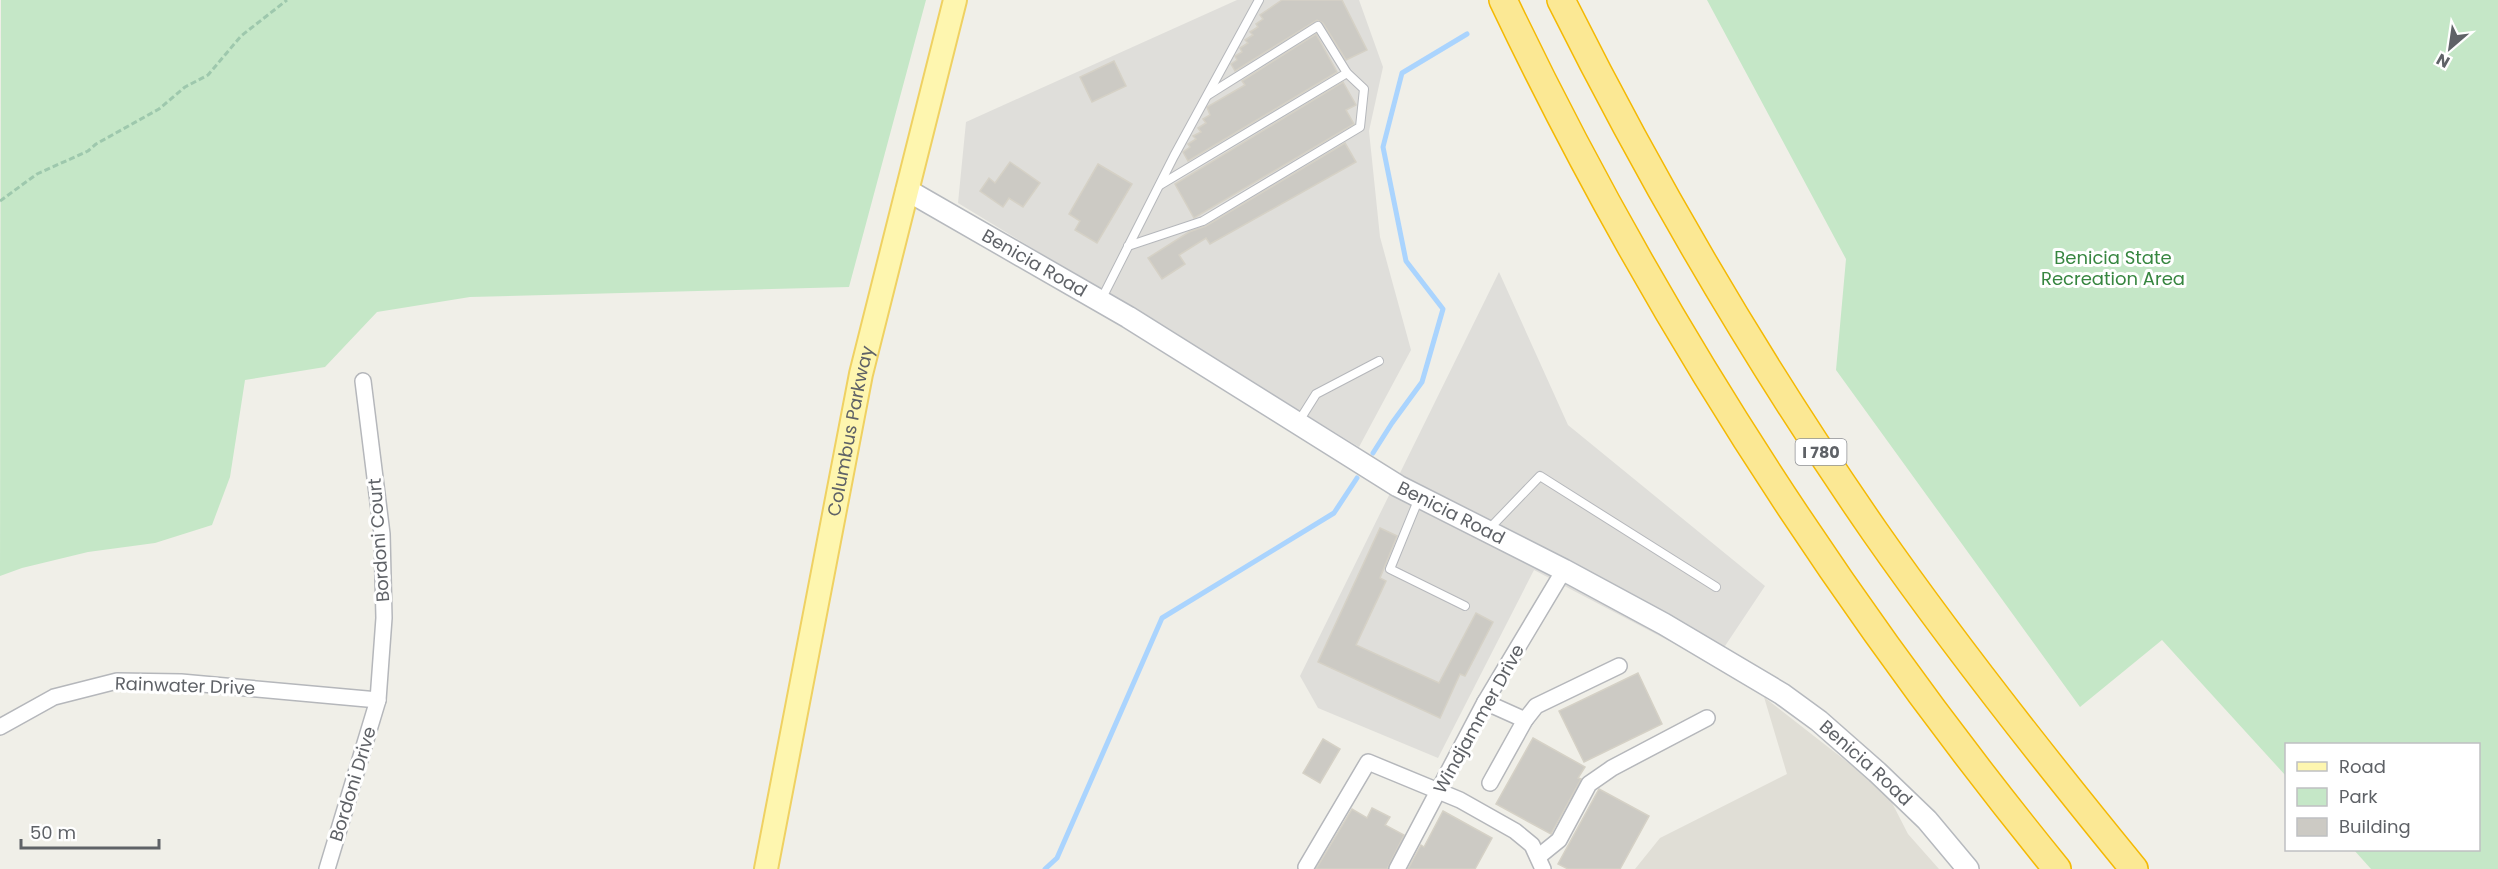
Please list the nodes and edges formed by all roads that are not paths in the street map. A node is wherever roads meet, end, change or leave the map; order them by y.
1 (955, 0) edge
2 (1259, 0) edge
3 (1503, 0) edge
4 (1561, 0) edge
5 (1347, 73) junction
6 (1208, 95) junction
7 (1159, 185) junction
8 (907, 190) junction
9 (1128, 246) junction
10 (1100, 301) junction
11 (1379, 361) dead end
12 (363, 381) dead end
13 (1298, 422) junction
14 (1420, 497) junction
15 (1487, 531) junction
16 (1564, 570) junction
17 (1716, 587) dead end
18 (1466, 606) dead end
19 (1619, 666) dead end
20 (378, 700) junction
21 (1485, 702) junction
22 (1707, 718) dead end
23 (1525, 720) junction
24 (0, 727) edge
25 (1490, 783) dead end
26 (1440, 792) junction
27 (1540, 863) edge
28 (1306, 867) dead end
29 (327, 869) edge
30 (766, 869) edge
31 (1397, 869) edge
32 (1968, 869) edge
33 (2057, 869) edge
34 (2133, 869) edge

1 - 8 main road, Columbus Parkway
2 - 6 lane
3 - 33 highway
4 - 34 highway, I 780
5 - 6 lane
5 - 7 lane
5 - 9 lane
6 - 7 lane
7 - 9 lane
8 - 10 main road, Benicia Road
8 - 30 main road, Columbus Parkway
9 - 10 lane
10 - 13 main road, Benicia Road
11 - 13 lane
12 - 20 street, Bordoni Court
13 - 14 main road, Benicia Road
14 - 15 main road, Benicia Road
14 - 18 lane
15 - 16 main road, Benicia Road
15 - 17 lane
16 - 21 street, Windjammer Drive
16 - 32 main road, Benicia Road
19 - 23 street
20 - 24 street, Rainwater Drive
20 - 29 street, Bordoni Drive
21 - 23 street
21 - 26 street, Windjammer Drive
22 - 27 street
23 - 25 street
26 - 27 street
26 - 28 street
26 - 31 street, Windjammer Drive

